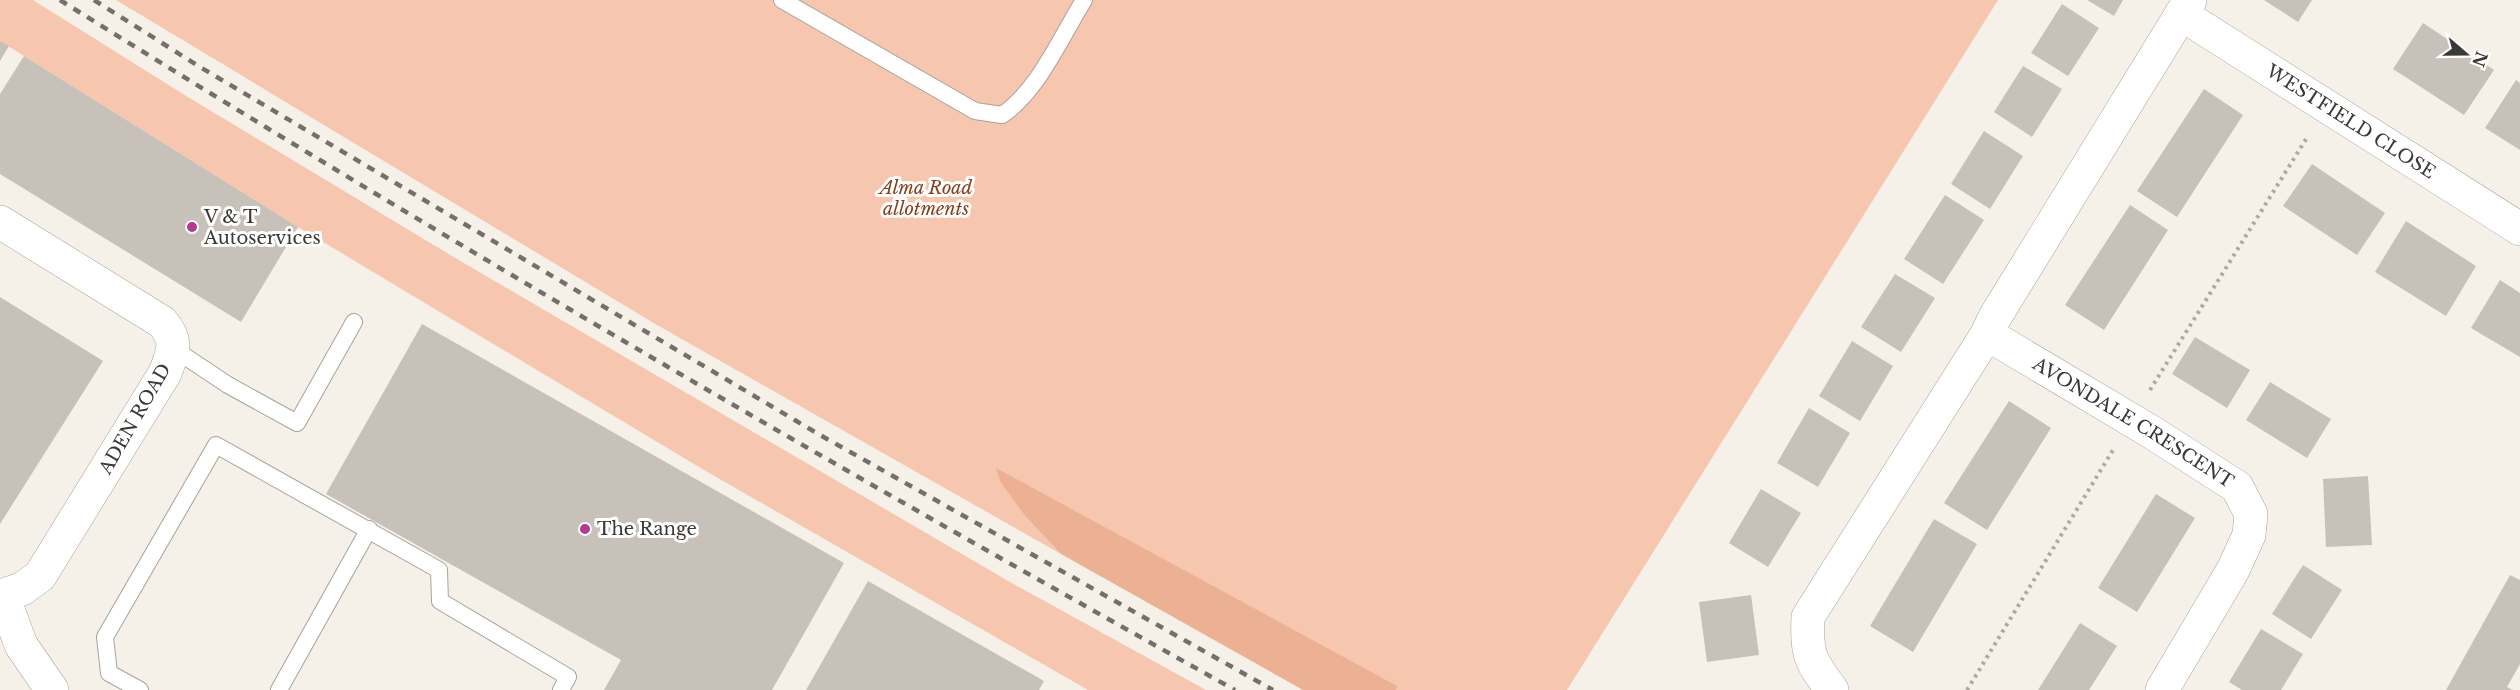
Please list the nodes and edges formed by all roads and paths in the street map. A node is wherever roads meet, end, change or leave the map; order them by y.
1 (782, 0) edge
2 (1084, 0) edge
3 (2186, 7) edge
4 (0, 222) edge
5 (2520, 229) edge
6 (354, 322) dead end
7 (1987, 333) junction
8 (174, 349) junction
9 (369, 529) junction
10 (2, 596) edge
11 (52, 690) edge
12 (140, 690) edge
13 (279, 690) edge
14 (561, 690) edge
15 (1832, 690) edge
16 (2162, 690) edge

1 - 2 lane
3 - 5 street, WESTFIELD CLOSE
3 - 7 street
4 - 8 street, ADEN ROAD
6 - 8 lane
7 - 15 street
7 - 16 street, AVONDALE CRESCENT
8 - 10 street, ADEN ROAD
9 - 12 lane
9 - 13 lane
9 - 14 lane
10 - 11 street

